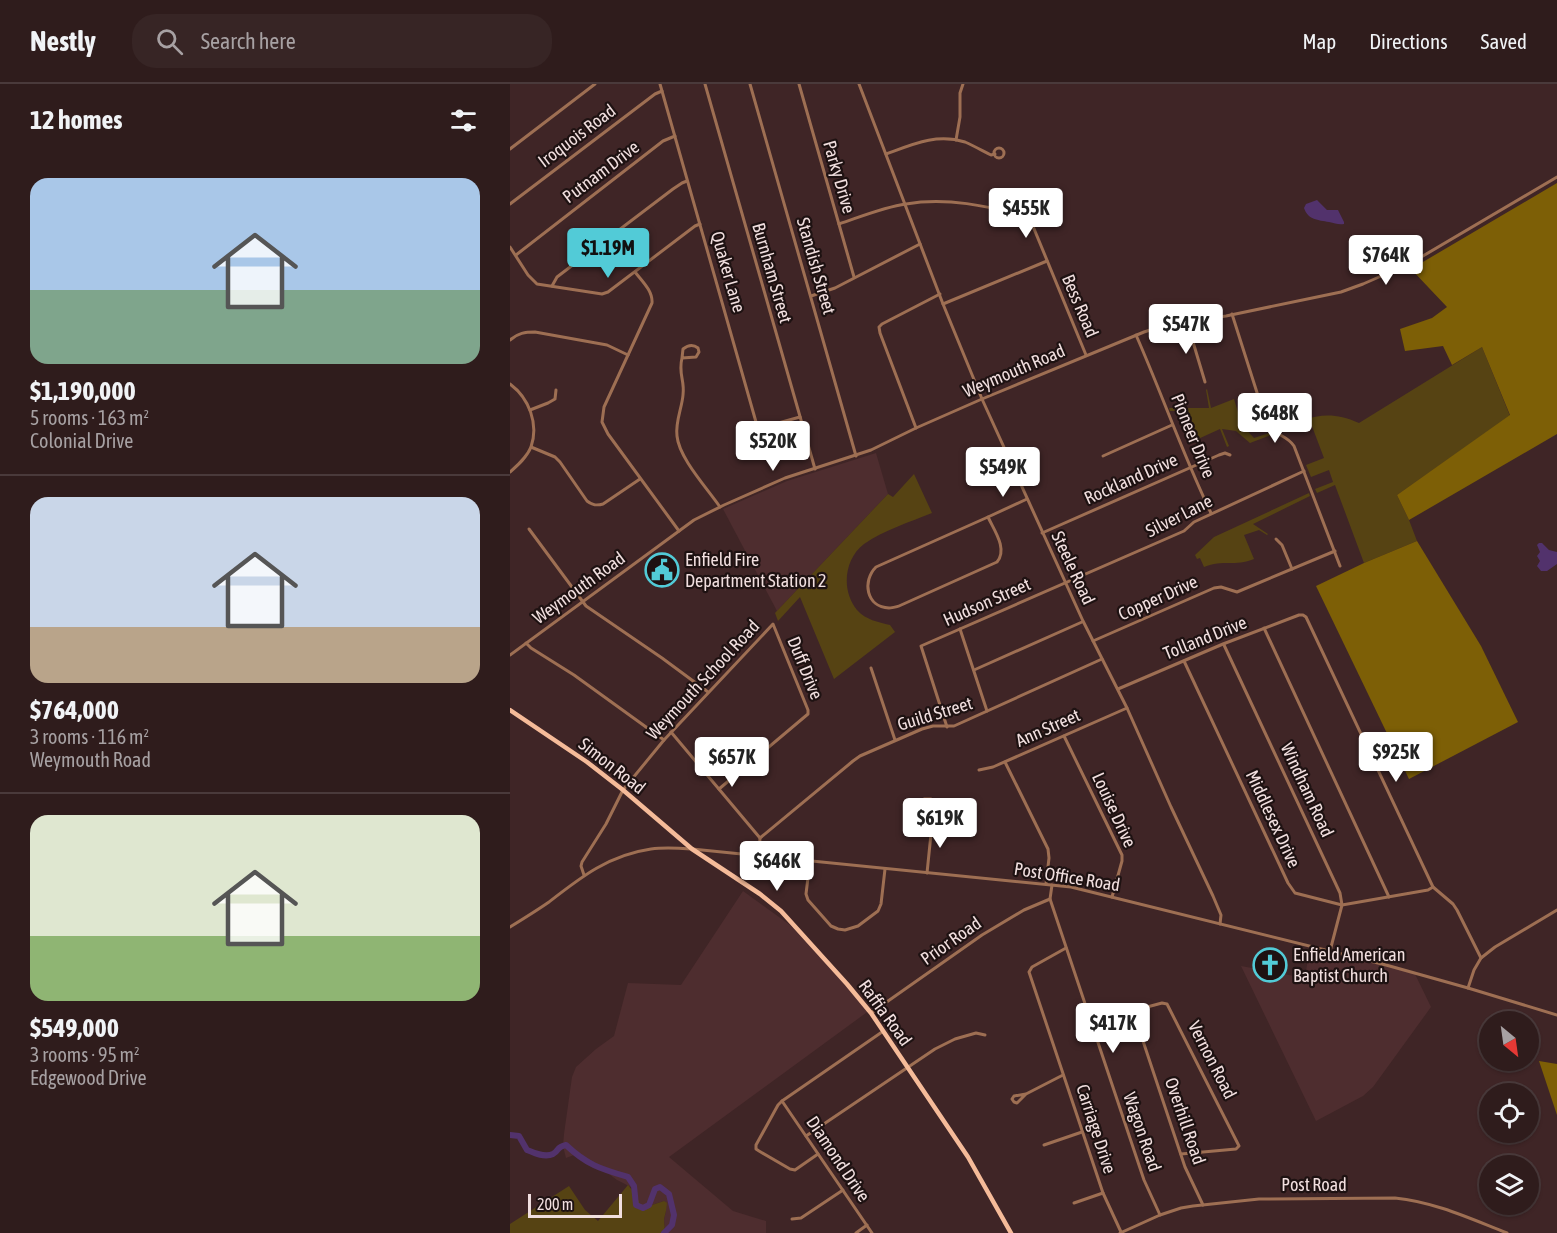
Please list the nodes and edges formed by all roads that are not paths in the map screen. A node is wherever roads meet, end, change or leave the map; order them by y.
1 (595, 84) edge
2 (660, 84) edge
3 (705, 84) edge
4 (750, 84) edge
5 (799, 84) edge
6 (859, 84) edge
7 (963, 84) edge
8 (662, 91) junction
9 (675, 136) junction
10 (956, 140) junction
11 (510, 148) edge
12 (886, 154) junction
13 (994, 154) dead end
14 (1557, 177) edge
15 (687, 181) junction
16 (510, 204) edge
17 (905, 204) junction
18 (700, 224) junction
19 (839, 224) junction
20 (920, 244) junction
21 (510, 247) edge
22 (515, 255) junction
23 (1047, 261) junction
24 (634, 272) junction
25 (854, 277) junction
26 (552, 286) junction
27 (940, 294) junction
28 (810, 297) junction
29 (943, 304) junction
30 (1232, 314) junction
31 (1187, 322) junction
32 (1136, 335) junction
33 (510, 340) edge
34 (628, 355) junction
35 (1086, 355) junction
36 (682, 358) junction
37 (1205, 382) dead end
38 (510, 384) edge
39 (556, 390) dead end
40 (982, 399) junction
41 (530, 410) junction
42 (800, 417) junction
43 (1172, 425) junction
44 (916, 428) junction
45 (531, 447) junction
46 (1230, 455) dead end
47 (856, 456) junction
48 (1103, 456) dead end
49 (1191, 467) junction
50 (815, 469) junction
51 (1304, 471) junction
52 (510, 472) edge
53 (640, 478) junction
54 (1027, 499) junction
55 (720, 507) junction
56 (1211, 514) junction
57 (988, 516) junction
58 (529, 530) dead end
59 (679, 531) junction
60 (1042, 533) junction
61 (1276, 539) dead end
62 (1335, 551) junction
63 (1340, 566) dead end
64 (1292, 569) junction
65 (1064, 582) junction
66 (582, 602) junction
67 (1083, 621) junction
68 (773, 624) joint
69 (1264, 628) junction
70 (960, 629) junction
71 (1093, 641) junction
72 (526, 643) junction
73 (1223, 644) junction
74 (510, 655) edge
75 (1102, 659) junction
76 (1184, 661) junction
77 (871, 668) dead end
78 (974, 670) junction
79 (1118, 689) junction
80 (708, 692) junction
81 (1127, 708) junction
82 (510, 710) edge
83 (987, 711) junction
84 (947, 727) junction
85 (671, 732) junction
86 (1065, 736) junction
87 (664, 740) junction
88 (895, 740) junction
89 (1005, 762) junction
90 (979, 770) dead end
91 (719, 789) junction
92 (623, 790) junction
93 (930, 824) junction
94 (760, 838) junction
95 (692, 849) junction
96 (759, 856) junction
97 (810, 861) junction
98 (885, 869) junction
99 (927, 873) junction
100 (584, 875) junction
101 (1046, 885) junction
102 (1052, 885) junction
103 (1433, 887) junction
104 (1112, 897) junction
105 (1389, 897) junction
106 (1050, 899) junction
107 (1342, 905) junction
108 (1557, 910) edge
109 (1220, 924) junction
110 (510, 927) edge
111 (1066, 948) junction
112 (1330, 951) junction
113 (1481, 958) junction
114 (1468, 988) junction
115 (1133, 1011) junction
116 (871, 1013) junction
117 (1557, 1015) edge
118 (1091, 1022) junction
119 (883, 1031) junction
120 (985, 1035) dead end
121 (908, 1066) junction
122 (1064, 1075) junction
123 (1026, 1094) dead end
124 (782, 1101) junction
125 (1082, 1132) junction
126 (806, 1136) junction
127 (1044, 1145) dead end
128 (818, 1154) junction
129 (1181, 1154) junction
130 (843, 1190) junction
131 (1103, 1193) junction
132 (1074, 1203) dead end
133 (1203, 1205) junction
134 (1160, 1215) junction
135 (792, 1219) dead end
136 (867, 1225) junction
137 (856, 1233) edge
138 (872, 1233) edge
139 (1011, 1233) edge
140 (1120, 1233) edge
141 (1507, 1233) edge

1 - 11 street
2 - 8 street, Quaker Lane
3 - 42 street, Burnham Street
4 - 28 street, Standish Street
5 - 19 street, Parky Drive
6 - 12 street, Steele Road
7 - 10 street
8 - 9 street, Quaker Lane
8 - 16 street, Iroquois Road
9 - 15 street, Quaker Lane
9 - 22 street, Putnam Drive
10 - 12 street
10 - 13 street
12 - 17 street, Steele Road
14 - 30 street, Weymouth Road
15 - 18 street, Quaker Lane
15 - 26 street
17 - 19 street
17 - 20 street, Steele Road
17 - 23 street, Bess Road
18 - 24 street
18 - 42 street, Quaker Lane
19 - 25 street, Parky Drive
20 - 25 street
20 - 27 street, Steele Road
21 - 22 street
22 - 26 street
23 - 29 street
23 - 35 street, Bess Road
24 - 26 street
24 - 34 street
25 - 28 street
27 - 29 street, Steele Road
27 - 44 street
28 - 47 street, Standish Street
29 - 40 street, Steele Road
30 - 31 street, Weymouth Road
30 - 51 street
31 - 32 street, Weymouth Road
31 - 37 street
32 - 35 street, Weymouth Road
32 - 43 street, Pioneer Drive
33 - 34 street
34 - 53 street
35 - 40 street, Weymouth Road
36 - 36 street
36 - 55 street
38 - 41 street
39 - 41 street
40 - 44 street, Weymouth Road
40 - 54 street, Steele Road
41 - 45 street
42 - 50 street, Burnham Street
43 - 48 street
43 - 49 street, Pioneer Drive
44 - 47 street, Weymouth Road
45 - 52 street
45 - 53 street
46 - 49 street, Rockland Drive
47 - 50 street, Weymouth Road
49 - 56 street, Pioneer Drive
49 - 60 street, Rockland Drive
50 - 55 street, Weymouth Road
51 - 56 street, Silver Lane
51 - 62 street
53 - 59 street
54 - 57 street
54 - 60 street, Steele Road
55 - 59 street, Weymouth Road
56 - 65 street, Silver Lane
57 - 57 street
58 - 66 street
59 - 66 street, Weymouth Road
60 - 65 street, Steele Road
61 - 64 street
62 - 63 street
62 - 64 street, Copper Drive
64 - 71 street, Copper Drive
65 - 67 street, Steele Road
65 - 70 street, Hudson Street
66 - 72 street, Weymouth Road
66 - 80 street
67 - 71 street, Steele Road
67 - 78 street
68 - 80 street, Weymouth School Road
68 - 91 street, Duff Drive
69 - 73 street, Tolland Drive
69 - 103 street, Tolland Drive
69 - 105 street
70 - 78 street
70 - 84 street, Hudson Street
71 - 75 street, Steele Road
72 - 74 street, Weymouth Road
72 - 87 street
73 - 76 street, Tolland Drive
73 - 107 street, Windham Road
75 - 79 street, Steele Road
75 - 83 street, Guild Street
76 - 79 street, Tolland Drive
76 - 107 street, Middlesex Drive
77 - 88 street
78 - 83 street
79 - 81 street, Steele Road
80 - 85 street, Weymouth School Road
81 - 86 street, Ann Street
81 - 109 street, Steele Road
82 - 92 main road, Simon Road
83 - 84 street, Guild Street
84 - 88 street, Guild Street
85 - 87 street, Weymouth School Road
85 - 91 street
86 - 89 street, Ann Street
86 - 104 street, Louise Drive
87 - 92 street, Weymouth School Road
88 - 94 street, Guild Street
89 - 90 street, Ann Street
89 - 101 street
91 - 94 street
92 - 95 main road, Simon Road
92 - 100 street, Weymouth School Road
93 - 93 street
93 - 99 street
94 - 96 street
95 - 96 street, Post Office Road
95 - 100 street, Post Office Road
95 - 116 main road, Raffia Road
96 - 97 street, Post Office Road
97 - 98 street, Post Office Road
97 - 98 street
98 - 99 street, Post Office Road
99 - 101 street, Post Office Road
100 - 110 street, Post Office Road
101 - 102 street, Post Office Road
102 - 104 street, Post Office Road
102 - 106 street, Wagon Road
103 - 105 street, Middlesex Drive
103 - 113 street
104 - 109 street, Post Office Road
105 - 107 street, Middlesex Drive
106 - 111 street, Wagon Road
106 - 116 street, Prior Road
107 - 112 street
108 - 113 street
109 - 112 street, Post Office Road
111 - 118 street, Wagon Road
111 - 122 street, Carriage Drive
112 - 114 street, Post Office Road
113 - 114 street
114 - 117 street, Post Office Road
115 - 118 street, Vernon Road
115 - 129 street, Overhill Road
115 - 129 street, Vernon Road
116 - 119 main road, Raffia Road
118 - 134 street, Wagon Road
119 - 121 main road, Raffia Road
119 - 124 street
120 - 121 street
121 - 126 street
121 - 139 main road, Raffia Road
122 - 123 street
122 - 125 street, Carriage Drive
124 - 126 street, Diamond Drive
124 - 128 street
125 - 127 street
125 - 131 street, Carriage Drive
126 - 128 street, Diamond Drive
128 - 130 street, Diamond Drive
129 - 133 street, Overhill Road
130 - 135 street
130 - 136 street, Diamond Drive
131 - 132 street
131 - 140 street, Carriage Drive
133 - 134 street, Post Road
133 - 141 street, Post Road
134 - 140 street, Post Road
136 - 137 street
136 - 138 street, Diamond Drive

